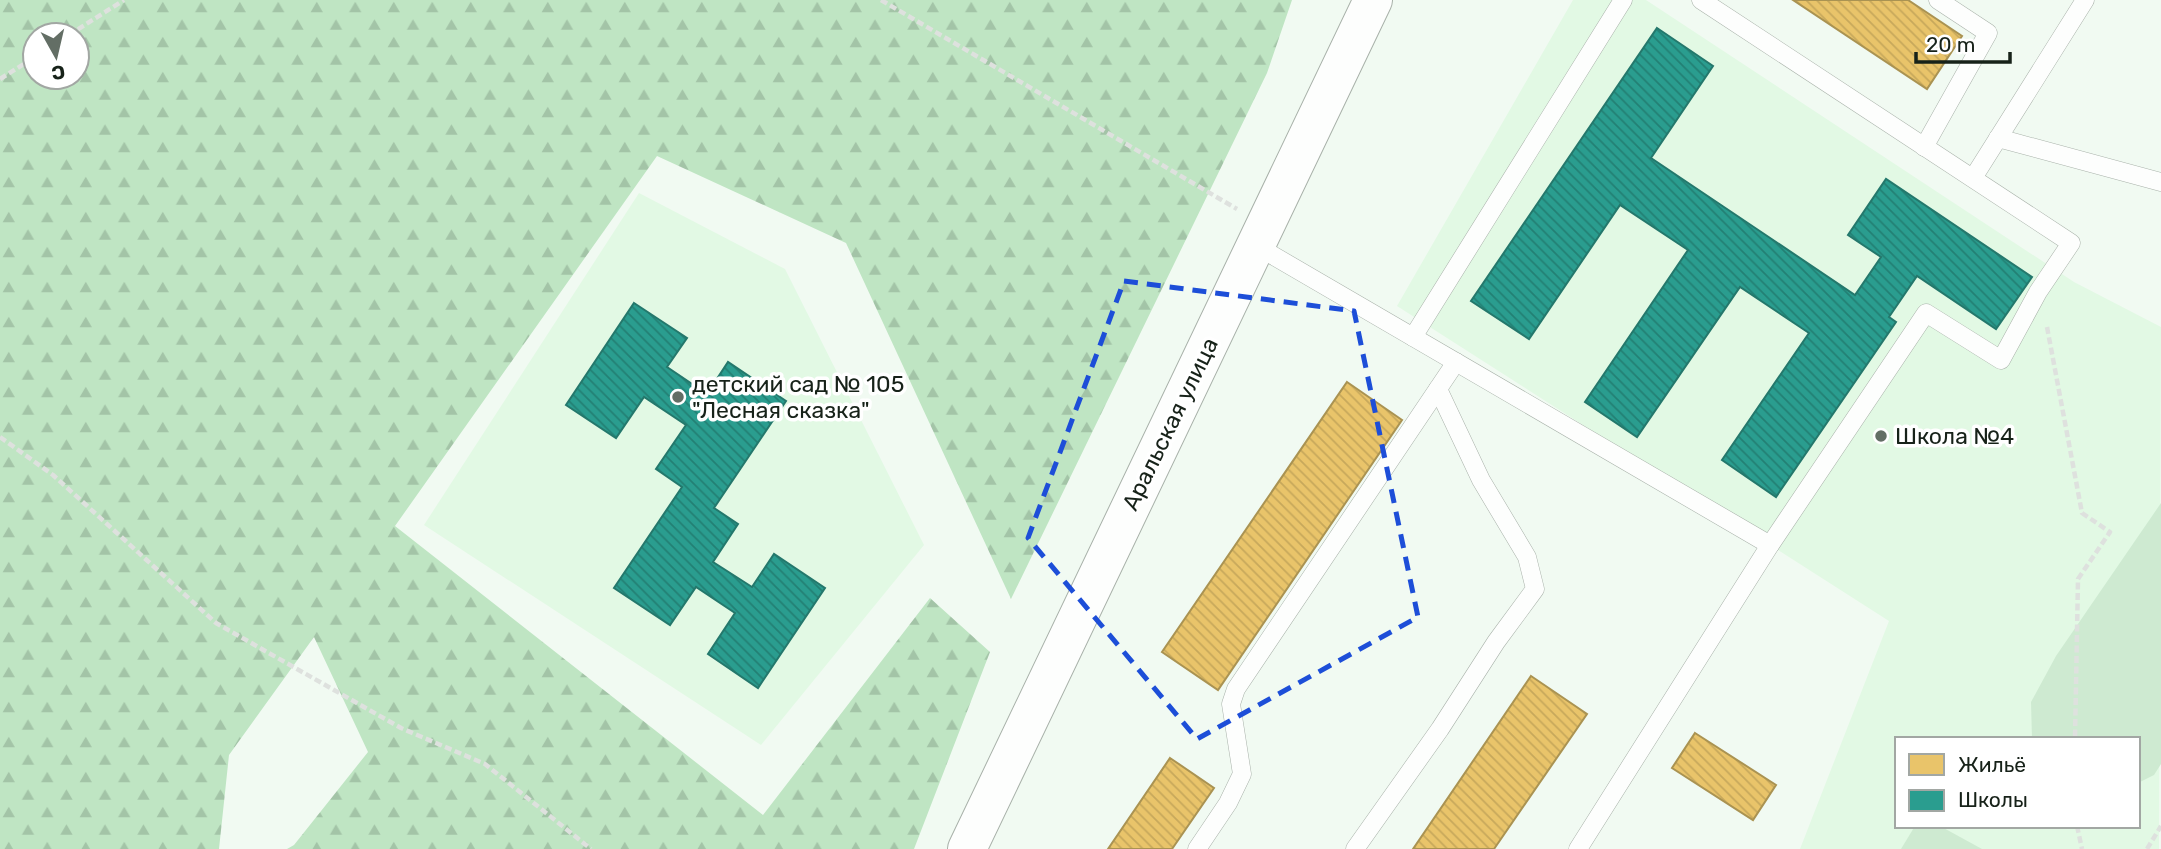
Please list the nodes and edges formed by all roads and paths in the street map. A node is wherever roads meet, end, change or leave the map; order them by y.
1 (124, 0) edge
2 (881, 0) edge
3 (1373, 0) edge
4 (1623, 0) edge
5 (1701, 0) edge
6 (1938, 0) edge
7 (2085, 0) edge
8 (91, 21) edge
9 (21, 66) edge
10 (0, 79) edge
11 (1998, 138) junction
12 (1924, 147) junction
13 (1973, 178) junction
14 (2161, 181) edge
15 (1260, 235) junction
16 (2038, 292) junction
17 (1413, 337) junction
18 (1456, 362) junction
19 (1438, 389) junction
20 (0, 437) edge
21 (1770, 545) junction
22 (2075, 737) edge
23 (2161, 826) edge
24 (2077, 828) edge
25 (591, 849) edge
26 (967, 849) edge
27 (1197, 849) edge
28 (1355, 849) edge
29 (1578, 849) edge
30 (2082, 849) edge
31 (2147, 849) edge

1 - 8 path
2 - 15 path
3 - 15 street, Аральская улица
4 - 17 lane
5 - 12 lane
6 - 12 lane
7 - 11 lane
9 - 10 path
11 - 13 lane
11 - 14 lane
12 - 13 lane
13 - 16 lane
15 - 17 lane
15 - 26 street, Аральская улица
16 - 21 lane
16 - 22 path
17 - 18 lane
18 - 19 lane
18 - 21 lane
19 - 27 lane
19 - 28 lane
20 - 25 path
21 - 29 lane
23 - 31 path
24 - 30 path

